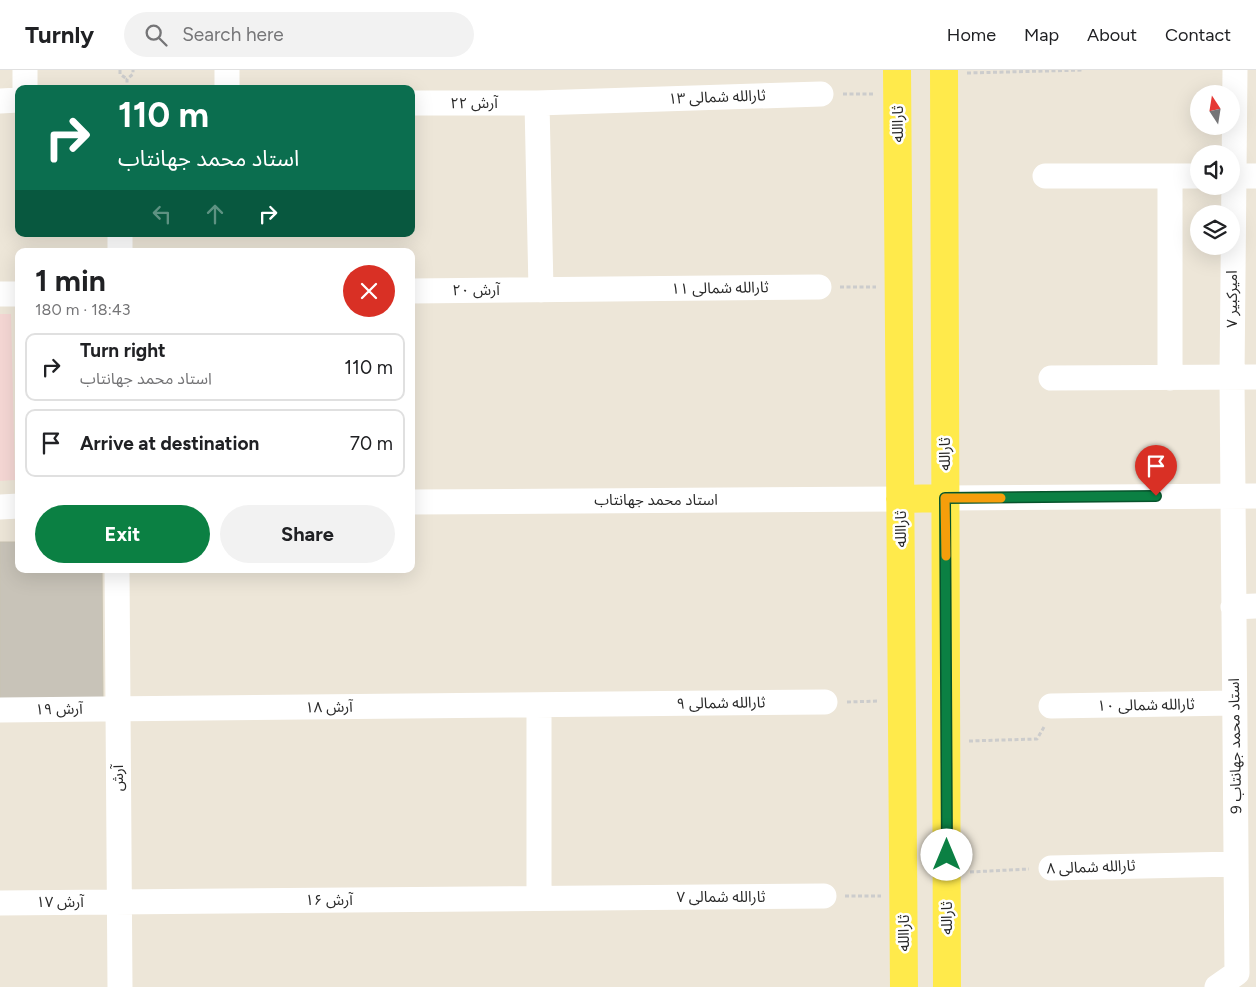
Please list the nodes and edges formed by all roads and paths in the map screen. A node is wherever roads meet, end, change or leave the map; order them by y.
1 (25, 70) edge
2 (120, 70) edge
3 (133, 70) edge
4 (227, 70) edge
5 (1053, 70) edge
6 (1084, 70) edge
7 (1235, 70) edge
8 (944, 72) edge
9 (127, 79) junction
10 (897, 82) edge
11 (25, 85) edge
12 (127, 85) edge
13 (227, 85) edge
14 (821, 94) joint
15 (1245, 96) edge
16 (15, 100) edge
17 (0, 101) edge
18 (415, 103) edge
19 (537, 103) junction
20 (1045, 176) dead end
21 (1170, 176) junction
22 (1190, 176) edge
23 (1240, 176) edge
24 (819, 287) joint
25 (899, 287) junction
26 (540, 290) junction
27 (415, 291) edge
28 (0, 294) edge
29 (15, 294) edge
30 (1051, 378) dead end
31 (1170, 378) junction
32 (1244, 378) edge
33 (1244, 496) edge
34 (900, 498) junction
35 (945, 498) junction
36 (415, 502) edge
37 (15, 506) edge
38 (0, 507) edge
39 (117, 573) edge
40 (1245, 606) edge
41 (902, 701) junction
42 (825, 702) joint
43 (1234, 704) junction
44 (539, 705) junction
45 (1054, 706) joint
46 (118, 709) junction
47 (0, 710) edge
48 (946, 742) junction
49 (1246, 811) edge
50 (1236, 864) junction
51 (1051, 868) joint
52 (947, 874) junction
53 (824, 896) joint
54 (903, 896) junction
55 (539, 898) junction
56 (119, 902) junction
57 (0, 903) edge
58 (1237, 978) edge
59 (120, 987) edge
60 (904, 987) edge
61 (947, 987) edge

1 - 11 street
2 - 9 path
3 - 9 path
4 - 13 street
5 - 6 path
5 - 8 path
7 - 15 street, امیرکبیر ۷
8 - 35 main road, ثارالله
9 - 12 path
10 - 14 path
10 - 25 main road, ثاراالله
14 - 19 street, ثارالله شمالی ۱۳
15 - 23 street, امیرکبیر ۷
16 - 17 street
18 - 19 street, آرش ۲۲
19 - 26 street
20 - 21 street
21 - 22 street
21 - 31 street
23 - 32 street, امیرکبیر ۷
24 - 25 path
24 - 26 street, ثارالله شمالی ۱۱
25 - 34 main road, ثاراالله
26 - 27 street, آرش ۲۰
28 - 29 street
30 - 31 street
31 - 32 street
32 - 33 street, امیرکبیر ۷
33 - 35 street
33 - 40 street, استاد محمد جهانتاب 9
34 - 35 main road
34 - 36 street, استاد محمد جهانتاب
34 - 41 main road, ثاراالله
35 - 48 main road, ثارالله
37 - 38 street
39 - 46 street, آرش
40 - 43 street, استاد محمد جهانتاب 9
41 - 42 path
41 - 54 main road, ثاراالله
42 - 44 street, ثارالله شمالی ۹
43 - 45 street, ثارالله شمالی ۱۰
43 - 49 street, استاد محمد جهانتاب 9
44 - 46 street, آرش ۱۸
44 - 55 street
45 - 48 path
46 - 47 street, آرش ۱۹
46 - 56 street, آرش
48 - 52 main road, ثارالله
49 - 50 street, استاد محمد جهانتاب 9
50 - 51 street, ثارالله شمالی ۸
50 - 58 street, استاد محمد جهانتاب 9
51 - 52 path, ثارالله شمالی ۸
52 - 61 main road, ثارالله
53 - 54 path
53 - 55 street, ثارالله شمالی ۷
54 - 60 main road, ثاراالله
55 - 56 street, آرش ۱۶
56 - 57 street, آرش ۱۷
56 - 59 street, آرش

